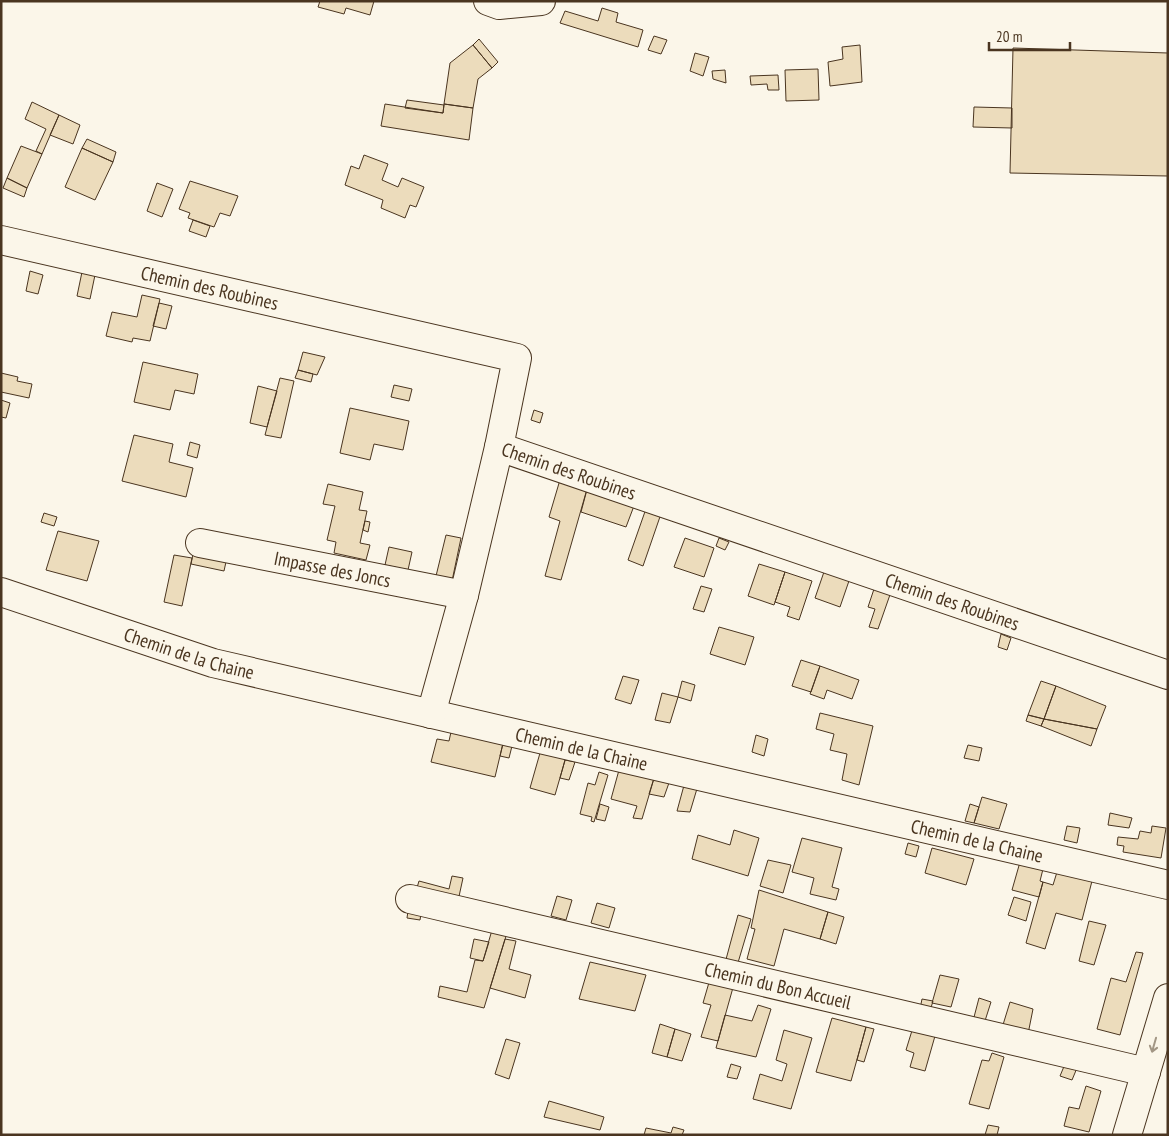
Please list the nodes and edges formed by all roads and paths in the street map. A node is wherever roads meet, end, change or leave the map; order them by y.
1 (488, 1) edge
2 (541, 1) edge
3 (1, 240) edge
4 (499, 448) junction
5 (200, 543) dead end
6 (1, 592) edge
7 (464, 595) junction
8 (1168, 675) edge
9 (431, 714) junction
10 (1168, 885) edge
11 (410, 899) dead end
12 (1168, 998) edge
13 (1146, 1072) junction
14 (1127, 1135) edge

1 - 2 street
3 - 4 street, Chemin des Roubines
4 - 7 street
4 - 8 street, Chemin des Roubines
5 - 7 street, Impasse des Joncs
6 - 9 street, Chemin de la Chaine
7 - 9 street
9 - 10 street, Chemin de la Chaine
11 - 13 street, Chemin du Bon Accueil
12 -> 13 street
13 - 14 street

